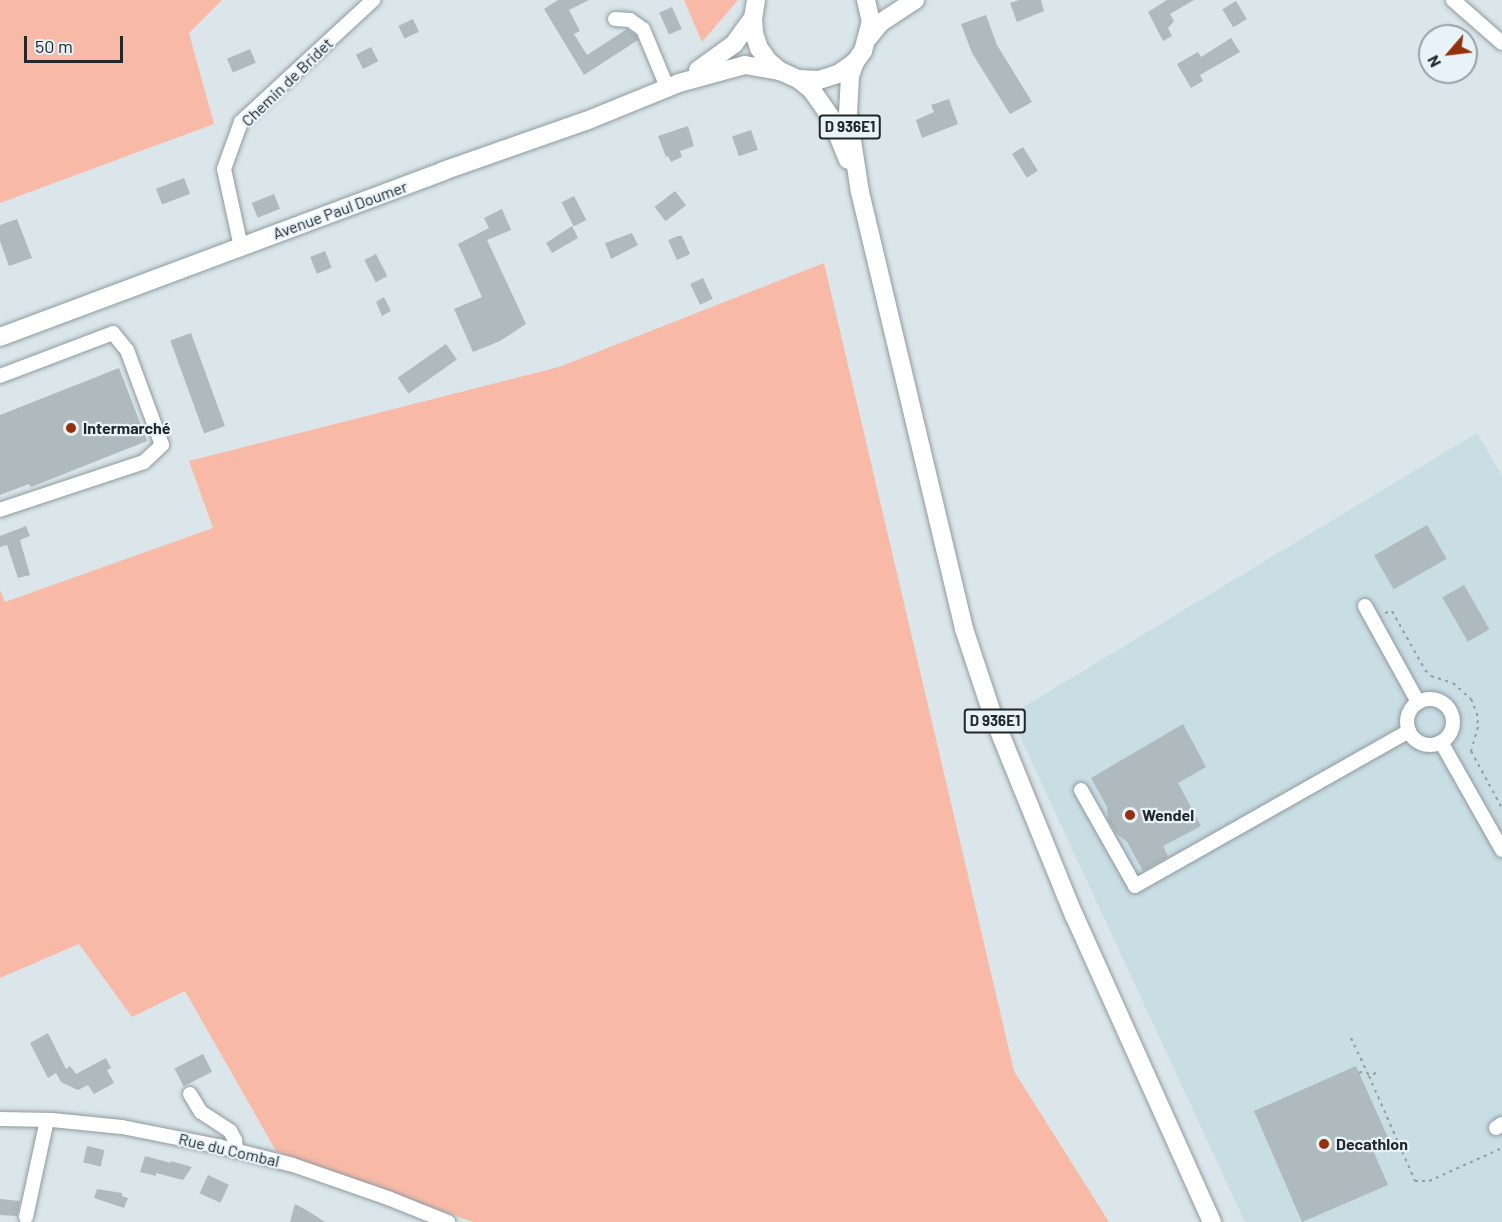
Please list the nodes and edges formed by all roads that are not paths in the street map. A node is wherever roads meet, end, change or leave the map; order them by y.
1 (373, 0) edge
2 (866, 0) edge
3 (915, 0) edge
4 (1453, 0) edge
5 (754, 9) edge
6 (615, 19) dead end
7 (868, 38) junction
8 (1502, 43) edge
9 (855, 62) junction
10 (780, 71) junction
11 (798, 79) junction
12 (673, 85) junction
13 (860, 192) junction
14 (240, 247) junction
15 (0, 337) edge
16 (0, 376) edge
17 (0, 510) edge
18 (1368, 612) road end
19 (1418, 702) junction
20 (1409, 731) junction
21 (1441, 742) junction
22 (1082, 790) dead end
23 (1502, 850) edge
24 (190, 1094) dead end
25 (0, 1119) edge
26 (47, 1120) junction
27 (236, 1151) junction
28 (26, 1217) dead end
29 (448, 1222) edge
30 (1212, 1222) edge

1 - 14 street, Chemin de Bridet
2 - 7 main road
3 - 7 main road
4 - 8 street
5 - 10 main road
5 - 12 main road
6 - 12 street
7 - 9 main road
9 - 11 main road
9 - 13 main road, D 936E1
10 - 11 main road
10 - 12 main road
11 - 13 main road, D 936E1
12 - 14 main road, Avenue Paul Doumer
13 - 30 main road, D 936E1
14 - 15 main road, Avenue Paul Doumer
16 - 17 street
18 - 19 street
19 - 20 street
19 - 21 street
20 - 21 street
20 - 22 street
21 - 23 street
24 - 27 street
25 - 26 street, Rue du Combal
26 - 27 street, Rue du Combal
26 - 28 street
27 - 29 street, Rue du Combal

